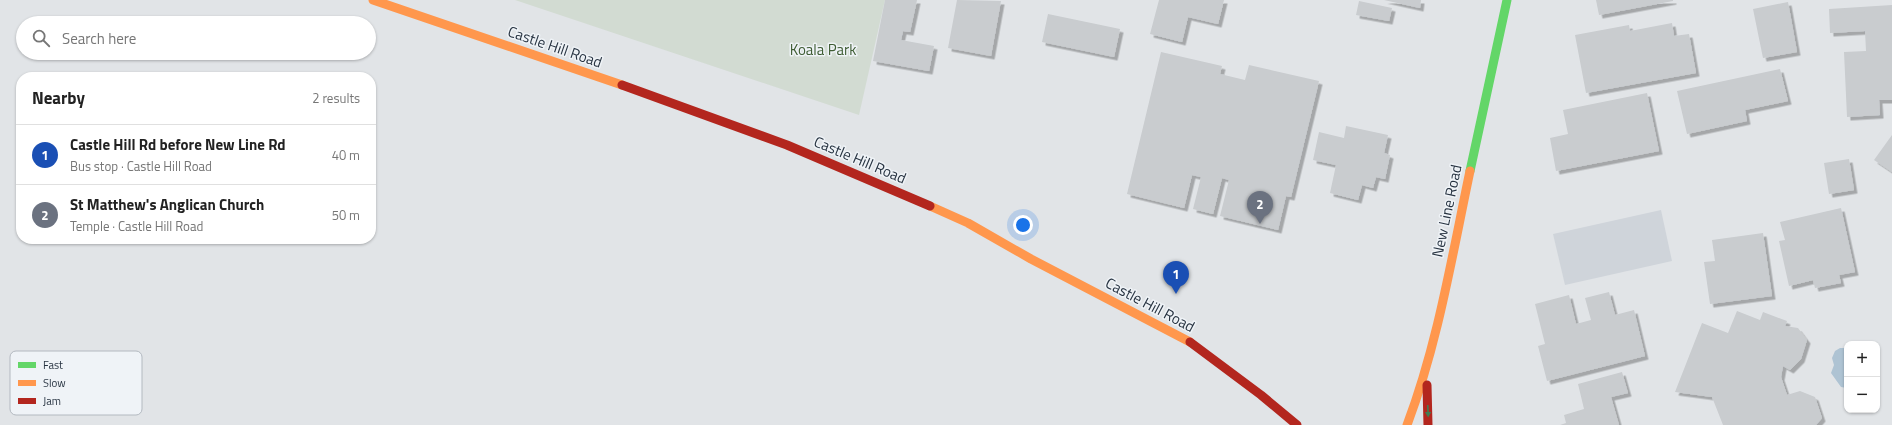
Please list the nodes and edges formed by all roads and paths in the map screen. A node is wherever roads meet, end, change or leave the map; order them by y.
1 (373, 0) edge
2 (1507, 0) edge
3 (1426, 369) junction
4 (1297, 425) edge
5 (1407, 425) edge
6 (1428, 425) edge

1 - 4 main road, Castle Hill Road
2 - 3 main road, New Line Road
3 - 5 main road, New Line Road
3 -> 6 main road

